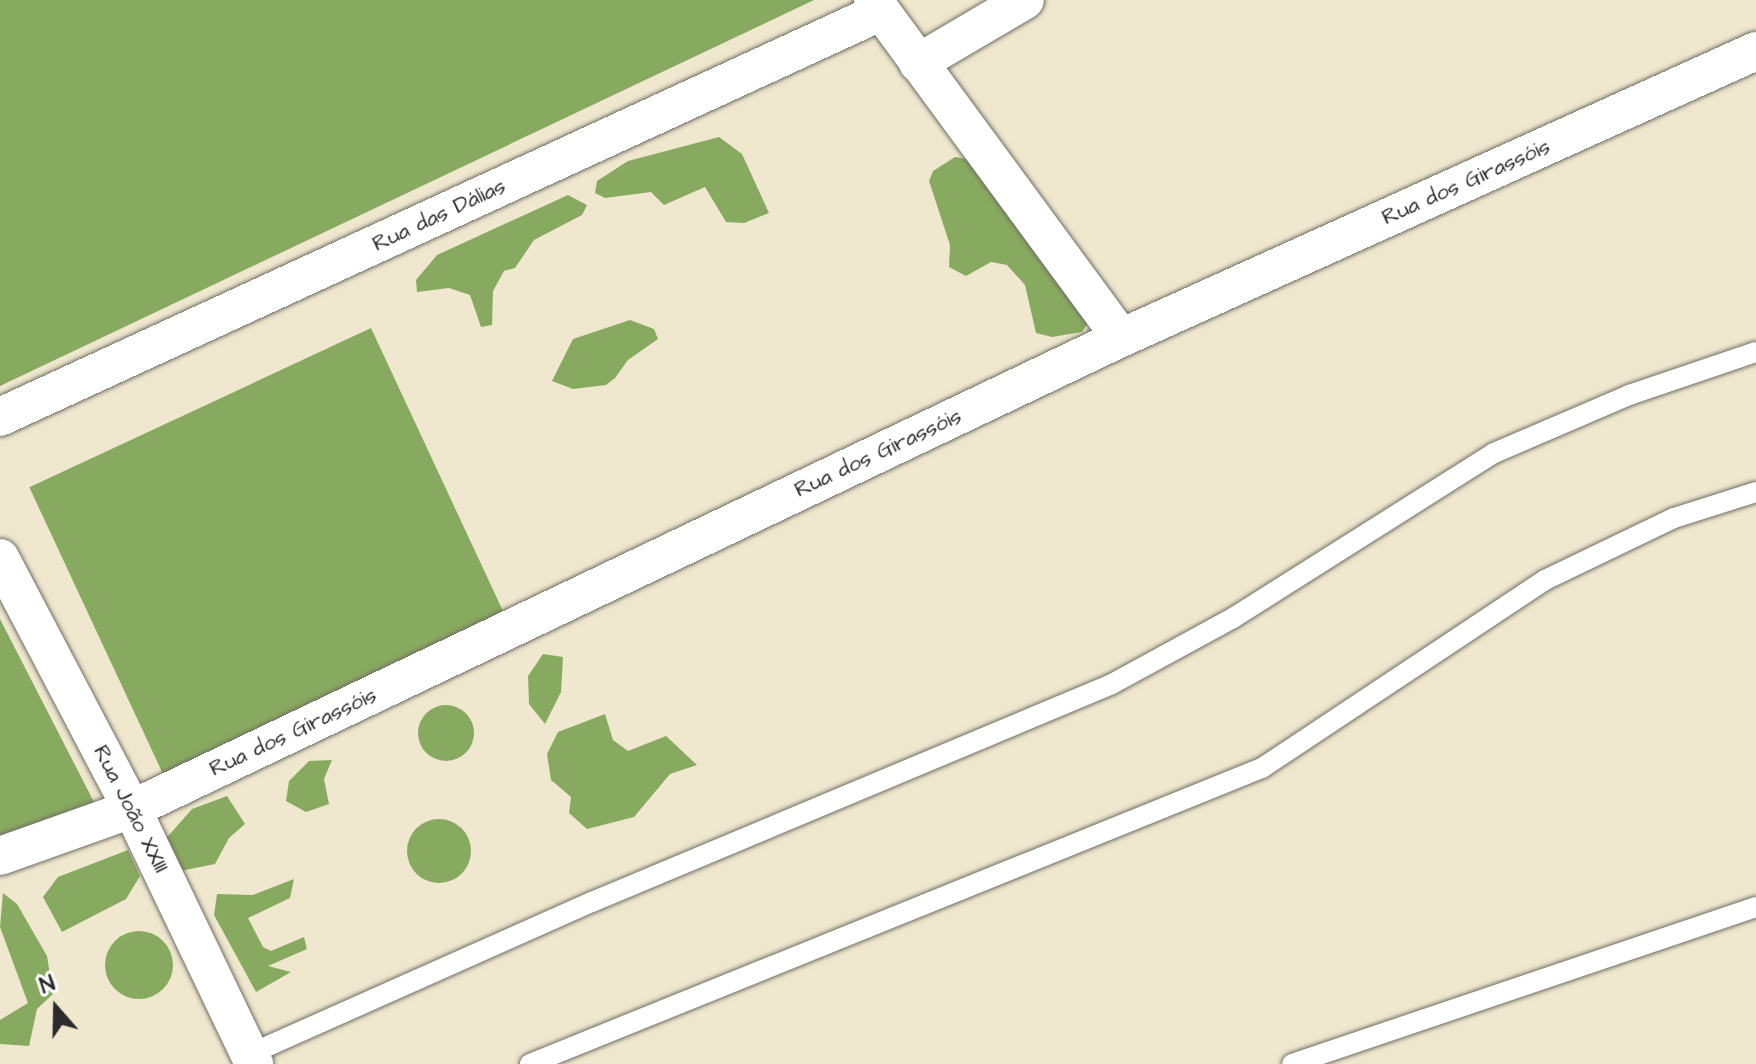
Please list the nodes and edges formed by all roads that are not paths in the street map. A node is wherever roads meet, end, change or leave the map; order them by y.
1 (1025, 0) edge
2 (876, 7) edge
3 (1756, 51) edge
4 (918, 63) junction
5 (1121, 338) junction
6 (1756, 352) edge
7 (0, 417) edge
8 (1756, 492) edge
9 (0, 558) edge
10 (132, 809) junction
11 (0, 856) edge
12 (1756, 907) edge
13 (252, 1059) edge
14 (530, 1064) edge
15 (1292, 1064) edge

1 - 4 street
2 - 4 street
2 - 7 street, Rua das Dálias
3 - 5 street, Rua dos Girassóis
4 - 5 street
5 - 10 street, Rua dos Girassóis
6 - 13 lane
8 - 14 lane
9 - 10 street, Rua João XXIII
10 - 11 street, Rua dos Girassóis
10 - 13 street, Rua João XXIII
12 - 15 lane

